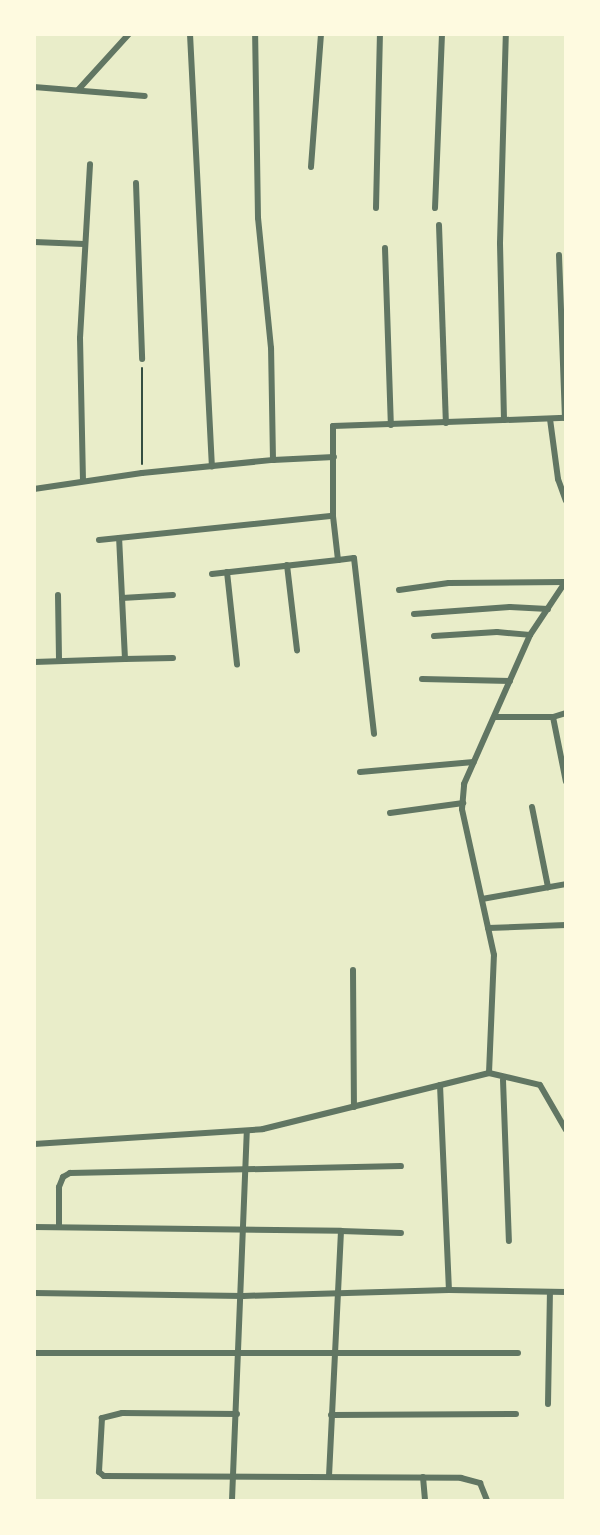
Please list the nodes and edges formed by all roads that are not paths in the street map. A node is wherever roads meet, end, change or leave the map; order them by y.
1 (129, 34) edge
2 (190, 34) edge
3 (255, 34) edge
4 (321, 34) edge
5 (380, 34) edge
6 (442, 34) edge
7 (506, 34) edge
8 (34, 87) edge
9 (78, 90) junction
10 (145, 96) dead end
11 (90, 164) dead end
12 (311, 167) dead end
13 (136, 183) dead end
14 (376, 208) dead end
15 (435, 208) dead end
16 (440, 225) dead end
17 (34, 242) edge
18 (84, 244) junction
19 (385, 248) dead end
20 (559, 255) dead end
21 (142, 359) road end
22 (565, 418) edge
23 (550, 419) junction
24 (504, 420) junction
25 (446, 423) junction
26 (391, 425) junction
27 (334, 457) junction
28 (273, 460) junction
29 (212, 466) junction
30 (83, 481) junction
31 (34, 489) edge
32 (566, 501) edge
33 (333, 516) junction
34 (119, 538) junction
35 (99, 540) dead end
36 (338, 560) junction
37 (286, 565) junction
38 (227, 572) junction
39 (212, 574) dead end
40 (565, 582) edge
41 (399, 590) dead end
42 (58, 595) dead end
43 (173, 595) dead end
44 (122, 598) junction
45 (548, 609) junction
46 (414, 614) dead end
47 (530, 635) junction
48 (434, 636) dead end
49 (297, 650) dead end
50 (173, 658) dead end
51 (125, 659) junction
52 (59, 661) junction
53 (34, 662) edge
54 (237, 664) dead end
55 (422, 679) dead end
56 (510, 681) junction
57 (566, 712) edge
58 (495, 717) junction
59 (553, 717) junction
60 (374, 734) dead end
61 (474, 762) junction
62 (360, 772) dead end
63 (566, 782) edge
64 (463, 803) junction
65 (532, 807) dead end
66 (390, 813) dead end
67 (566, 884) edge
68 (548, 887) junction
69 (482, 899) junction
70 (566, 925) edge
71 (488, 928) junction
72 (353, 970) dead end
73 (489, 1073) junction
74 (503, 1080) junction
75 (440, 1085) junction
76 (354, 1107) junction
77 (566, 1130) edge
78 (247, 1131) junction
79 (34, 1144) edge
80 (401, 1166) dead end
81 (245, 1170) junction
82 (34, 1227) edge
83 (59, 1227) junction
84 (244, 1229) junction
85 (341, 1231) junction
86 (401, 1233) dead end
87 (509, 1241) dead end
88 (449, 1290) junction
89 (550, 1292) junction
90 (566, 1292) edge
91 (34, 1293) edge
92 (335, 1293) junction
93 (243, 1296) junction
94 (334, 1352) junction
95 (34, 1353) edge
96 (518, 1353) dead end
97 (240, 1354) junction
98 (548, 1404) dead end
99 (237, 1414) junction
100 (331, 1414) junction
101 (516, 1414) dead end
102 (234, 1476) junction
103 (329, 1477) junction
104 (423, 1478) junction
105 (232, 1500) edge
106 (425, 1500) edge
107 (488, 1500) edge

1 - 9 street
2 - 29 street
3 - 28 street
4 - 12 street
5 - 14 street
6 - 15 street
7 - 24 street
8 - 9 street
9 - 10 street
11 - 18 street
13 - 21 street
16 - 25 street
17 - 18 street
18 - 30 street
19 - 26 street
20 - 22 street
22 - 23 street
23 - 24 street
23 - 32 street
24 - 25 street
25 - 26 street
26 - 27 street
27 - 28 street
27 - 33 street
28 - 29 street
29 - 30 street
30 - 31 street
33 - 34 street
33 - 36 street
34 - 35 street
34 - 44 street
36 - 37 street
36 - 60 street
37 - 38 street
37 - 49 street
38 - 39 street
38 - 54 street
40 - 41 street
40 - 45 street
42 - 52 street
43 - 44 street
44 - 51 street
45 - 46 street
45 - 47 street
47 - 48 street
47 - 56 street
50 - 51 street
51 - 52 street
52 - 53 street
55 - 56 street
56 - 58 street
57 - 59 street
58 - 59 street
58 - 61 street
59 - 63 street
61 - 62 street
61 - 64 street
64 - 66 street
64 - 69 street
65 - 68 street
67 - 68 street
68 - 69 street
69 - 71 street
70 - 71 street
71 - 73 street
72 - 76 street
73 - 74 street
73 - 75 street
74 - 77 street
74 - 87 street
75 - 76 street
75 - 88 street
76 - 78 street
78 - 79 street
78 - 81 street
80 - 81 street
81 - 83 street
81 - 84 street
82 - 83 street
83 - 84 street
84 - 85 street
84 - 93 street
85 - 86 street
85 - 92 street
88 - 89 street
88 - 92 street
89 - 90 street
89 - 98 street
91 - 93 street
92 - 93 street
92 - 94 street
93 - 97 street
94 - 96 street
94 - 97 street
94 - 100 street
95 - 97 street
97 - 99 street
99 - 102 street
99 - 102 street
100 - 101 street
100 - 103 street
102 - 103 street
102 - 105 street
103 - 104 street
104 - 106 street
104 - 107 street

